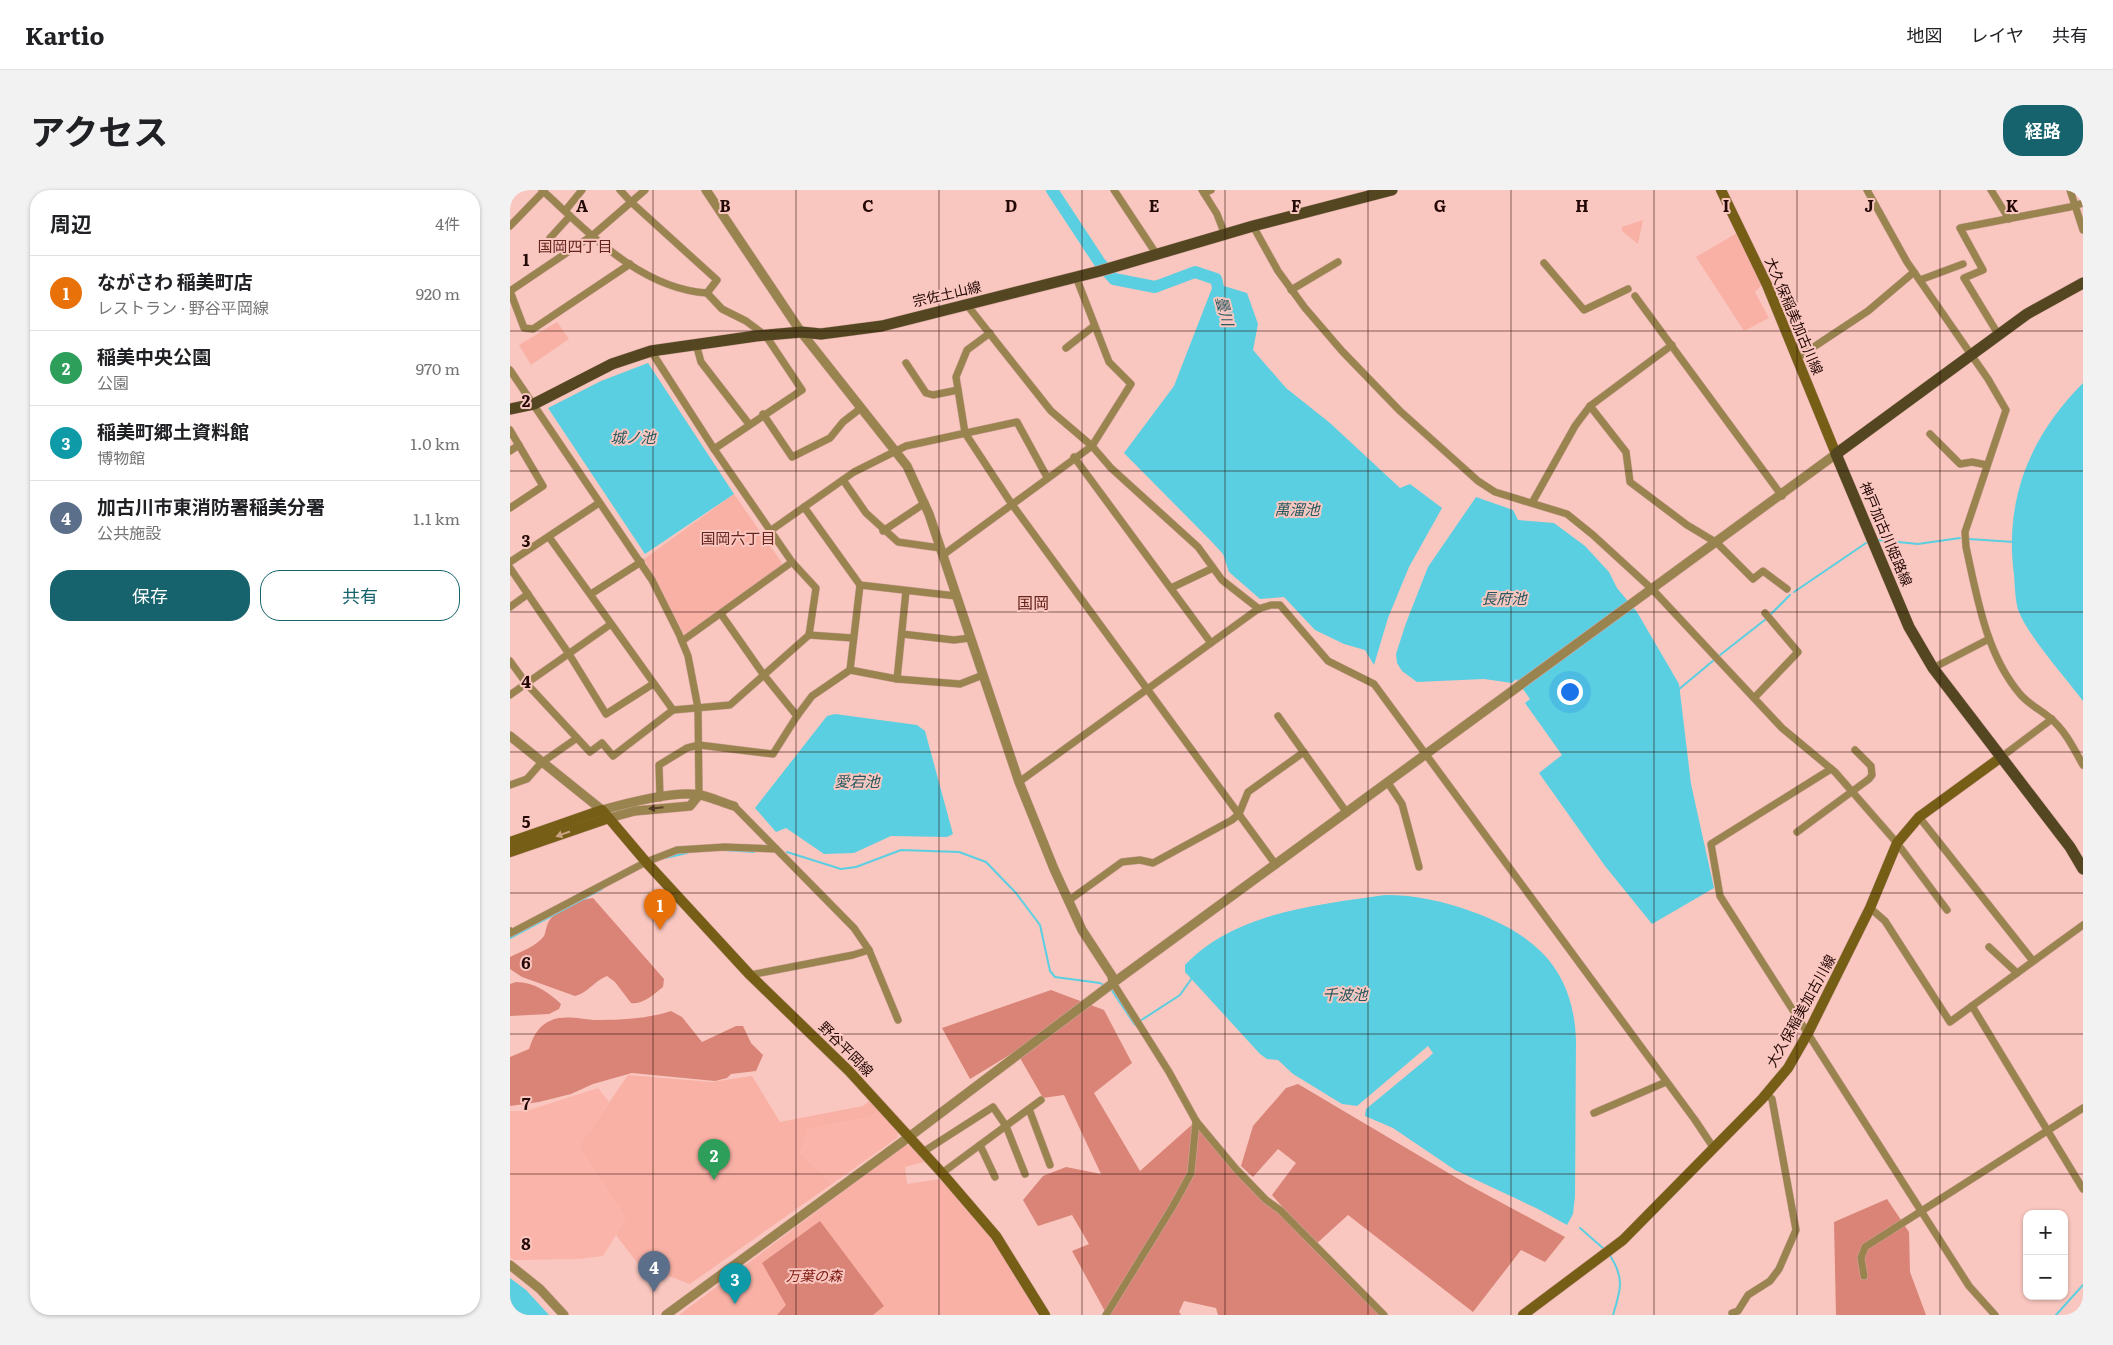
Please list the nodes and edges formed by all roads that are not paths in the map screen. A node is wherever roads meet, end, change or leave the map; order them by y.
1 (582, 190) edge
2 (620, 190) edge
3 (644, 190) edge
4 (706, 190) edge
5 (1114, 190) edge
6 (1392, 190) edge
7 (1721, 190) edge
8 (1867, 190) edge
9 (1991, 190) edge
10 (2070, 190) edge
11 (543, 191) edge
12 (1206, 191) edge
13 (630, 202) junction
14 (2083, 203) edge
15 (2074, 205) junction
16 (568, 214) junction
17 (2009, 220) junction
18 (510, 226) edge
19 (1253, 226) junction
20 (2083, 230) edge
21 (593, 234) junction
22 (1225, 234) junction
23 (550, 238) dead end
24 (1157, 255) junction
25 (1338, 262) dead end
26 (1544, 263) dead end
27 (630, 264) junction
28 (1962, 264) dead end
29 (1914, 272) junction
30 (1076, 277) junction
31 (1920, 280) junction
32 (2083, 283) edge
33 (1628, 289) dead end
34 (1291, 290) junction
35 (510, 291) edge
36 (707, 293) junction
37 (1635, 296) dead end
38 (967, 304) junction
39 (1094, 326) junction
40 (801, 332) junction
41 (990, 332) junction
42 (1998, 334) junction
43 (766, 336) junction
44 (696, 344) junction
45 (1672, 345) junction
46 (1066, 348) dead end
47 (651, 351) junction
48 (1971, 354) junction
49 (1797, 358) junction
50 (906, 363) dead end
51 (510, 370) edge
52 (958, 390) junction
53 (534, 404) junction
54 (1590, 406) junction
55 (861, 408) junction
56 (510, 410) edge
57 (763, 414) junction
58 (749, 424) junction
59 (510, 430) edge
60 (965, 433) junction
61 (1930, 434) dead end
62 (518, 445) junction
63 (1092, 446) junction
64 (714, 449) junction
65 (510, 451) edge
66 (896, 451) junction
67 (1836, 454) junction
68 (1074, 457) junction
69 (1987, 465) junction
70 (1046, 478) junction
71 (843, 480) junction
72 (1782, 496) junction
73 (599, 502) junction
74 (925, 503) junction
75 (1011, 503) junction
76 (1532, 503) junction
77 (804, 507) junction
78 (510, 508) edge
79 (770, 531) junction
80 (883, 531) junction
81 (548, 537) junction
82 (1717, 543) junction
83 (941, 551) junction
84 (510, 562) edge
85 (641, 562) junction
86 (792, 562) junction
87 (510, 568) edge
88 (1213, 568) junction
89 (860, 585) junction
90 (1171, 588) junction
91 (1786, 589) dead end
92 (1653, 590) junction
93 (906, 591) junction
94 (528, 594) junction
95 (591, 594) junction
96 (956, 596) junction
97 (510, 607) edge
98 (1259, 608) junction
99 (1764, 613) dead end
100 (721, 614) junction
101 (611, 624) junction
102 (902, 634) junction
103 (809, 635) junction
104 (853, 638) junction
105 (970, 638) junction
106 (1989, 640) junction
107 (682, 641) junction
108 (1211, 642) junction
109 (569, 654) junction
110 (510, 661) edge
111 (1933, 668) junction
112 (850, 670) junction
113 (763, 674) junction
114 (983, 675) junction
115 (897, 679) junction
116 (526, 683) junction
117 (653, 684) junction
118 (1148, 690) junction
119 (510, 695) edge
120 (1755, 698) junction
121 (698, 708) junction
122 (673, 710) junction
123 (796, 716) junction
124 (1278, 716) dead end
125 (2052, 719) junction
126 (510, 736) edge
127 (577, 738) junction
128 (699, 745) junction
129 (1855, 750) dead end
130 (1304, 752) junction
131 (1427, 754) junction
132 (2000, 758) junction
133 (541, 763) junction
134 (2083, 765) edge
135 (1831, 768) junction
136 (1019, 782) junction
137 (1388, 783) junction
138 (510, 785) edge
139 (1853, 791) junction
140 (699, 795) junction
141 (660, 798) junction
142 (734, 806) joint
143 (1346, 813) junction
144 (606, 814) junction
145 (1239, 814) junction
146 (1919, 816) junction
147 (1797, 832) dead end
148 (510, 842) edge
149 (1898, 844) junction
150 (776, 849) junction
151 (510, 852) edge
152 (646, 862) junction
153 (1276, 864) junction
154 (1419, 867) dead end
155 (2083, 869) edge
156 (1068, 901) junction
157 (1870, 908) junction
158 (1947, 910) dead end
159 (2083, 925) edge
160 (510, 931) edge
161 (1989, 947) dead end
162 (870, 950) junction
163 (2033, 961) junction
164 (2017, 973) junction
165 (750, 975) junction
166 (1113, 983) junction
167 (1972, 1006) junction
168 (898, 1020) dead end
169 (1808, 1033) junction
170 (1666, 1082) junction
171 (1766, 1094) junction
172 (1041, 1100) dead end
173 (2083, 1108) edge
174 (1029, 1109) junction
175 (1594, 1113) dead end
176 (1196, 1122) junction
177 (1006, 1126) junction
178 (2047, 1131) junction
179 (909, 1137) junction
180 (980, 1145) junction
181 (1713, 1147) junction
182 (923, 1152) junction
183 (1050, 1165) dead end
184 (942, 1173) junction
185 (1025, 1174) dead end
186 (995, 1178) dead end
187 (2083, 1189) edge
188 (1923, 1210) junction
189 (510, 1265) edge
190 (1864, 1276) dead end
191 (1732, 1313) dead end
192 (564, 1315) edge
193 (666, 1315) edge
194 (1044, 1315) edge
195 (1106, 1315) edge
196 (1384, 1315) edge
197 (1523, 1315) edge
198 (1995, 1315) edge

1 - 16 street
2 - 13 street
3 - 13 street
4 - 40 street
5 - 24 street
6 - 19 main road, 宗佐土山線
7 - 49 main road, 大久保稲美加古川線
8 - 29 street
9 - 17 street
10 - 15 street
11 - 16 street
11 - 18 street
12 - 22 street
13 - 21 street
13 - 36 street
14 - 15 street
15 - 17 street
15 - 20 street
16 - 21 street
16 - 23 street
17 - 42 street
19 - 22 main road, 宗佐土山線
19 - 34 street
21 - 27 street
21 - 35 street
22 - 24 main road, 宗佐土山線
24 - 30 main road, 宗佐土山線
25 - 34 street
26 - 33 street
27 - 35 street
27 - 36 street
28 - 31 street
29 - 31 street
29 - 49 street
30 - 38 main road, 宗佐土山線
30 - 39 street
31 - 48 street
32 - 42 main road
34 - 76 street
36 - 43 street
37 - 45 street
38 - 40 main road, 宗佐土山線
38 - 41 street
39 - 46 street
39 - 63 street
40 - 43 main road, 宗佐土山線
40 - 55 street
41 - 52 street
41 - 63 street
42 - 48 main road
43 - 44 main road, 宗佐土山線
43 - 57 street
44 - 47 main road, 宗佐土山線
44 - 58 street
45 - 54 street
45 - 72 street
47 - 53 main road, 宗佐土山線
47 - 64 street
48 - 67 main road
48 - 69 street
49 - 67 main road, 大久保稲美加古川線
50 - 52 street
51 - 53 street
52 - 60 street
53 - 56 main road, 宗佐土山線
53 - 73 street
54 - 76 street
54 - 82 street
55 - 57 street
55 - 66 street
57 - 58 street
58 - 64 street
59 - 62 street
60 - 66 street
60 - 70 street
60 - 75 street
61 - 69 street
62 - 65 street
62 - 78 street
63 - 68 street
63 - 88 street
64 - 79 street
66 - 71 street
66 - 74 street
67 - 72 street
67 - 111 main road, 神戸加古川姫路線
68 - 70 street
68 - 90 street
69 - 106 street
70 - 75 street
71 - 77 street
71 - 80 street
72 - 82 street
73 - 81 street
73 - 85 street
74 - 80 street
74 - 83 street
75 - 83 street
75 - 118 street
76 - 92 street
77 - 79 street
77 - 89 street
79 - 86 street
80 - 83 street
81 - 84 street
81 - 95 street
82 - 91 street
82 - 92 street
83 - 96 street
85 - 95 street
85 - 107 street
86 - 100 street
86 - 103 street
87 - 94 street
88 - 90 street
88 - 98 street
89 - 93 street
89 - 104 street
90 - 108 street
92 - 120 street
92 - 131 street
93 - 96 street
93 - 102 street
94 - 97 street
94 - 109 street
95 - 101 street
96 - 105 street
98 - 108 street
98 - 131 street
99 - 120 street
100 - 107 street
100 - 113 street
101 - 109 street
101 - 117 street
102 - 105 street
102 - 115 street
103 - 104 street
103 - 113 street
104 - 112 street
105 - 114 street
106 - 111 street
106 - 125 street
107 - 121 street
108 - 118 street
109 - 116 street
109 - 117 street
110 - 116 street
111 - 132 main road, 神戸加古川姫路線
112 - 115 street
112 - 123 street
113 - 121 street
113 - 123 street
114 - 115 street
114 - 136 street
116 - 119 street
116 - 127 street
117 - 122 street
118 - 136 street
118 - 145 street
120 - 135 street
121 - 122 street
121 - 128 street
122 - 127 street
123 - 128 street
124 - 130 street
125 - 132 street
125 - 134 street
126 - 133 street
127 - 133 street
128 - 140 street
128 - 141 street
129 - 139 street
130 - 143 street
130 - 145 street
131 - 137 street
131 - 170 street
132 - 146 main road, 大久保稲美加古川線
132 - 155 main road, 神戸加古川姫路線
133 - 138 street
133 - 144 street
135 - 139 street
135 - 169 street
136 - 156 street
137 - 143 street
137 - 154 street
139 - 147 street
139 - 149 street
140 - 141 street
140 - 142 street
140 -> 144 street
141 - 144 street
142 - 150 street
143 - 153 street
144 - 148 main road
144 -> 151 main road
144 - 152 main road, 野谷平岡線
145 - 153 street
145 - 156 street
146 - 149 main road, 大久保稲美加古川線
146 - 163 street
149 - 157 main road, 大久保稲美加古川線
149 - 158 street
150 - 152 street
150 - 162 street
152 - 160 street
152 - 165 main road, 野谷平岡線
153 - 166 street
156 - 166 street
157 - 167 street
157 - 169 main road, 大久保稲美加古川線
159 - 163 street
161 - 164 street
162 - 165 street
162 - 168 street
163 - 164 street
164 - 167 street
165 - 179 main road, 野谷平岡線
166 - 176 street
166 - 179 street
167 - 178 street
169 - 171 main road, 大久保稲美加古川線
169 - 188 street
170 - 175 street
170 - 181 street
171 - 181 main road, 大久保稲美加古川線
171 - 191 street
172 - 174 street
173 - 178 street
174 - 177 street
174 - 183 street
176 - 195 street
176 - 196 street
177 - 180 street
177 - 182 street
177 - 185 street
178 - 187 street
178 - 188 street
179 - 182 main road, 野谷平岡線
179 - 193 street
180 - 184 street
180 - 186 street
181 - 197 main road, 大久保稲美加古川線
182 - 184 main road, 野谷平岡線
184 - 194 main road, 野谷平岡線
188 - 190 street
188 - 198 street
189 - 192 street

